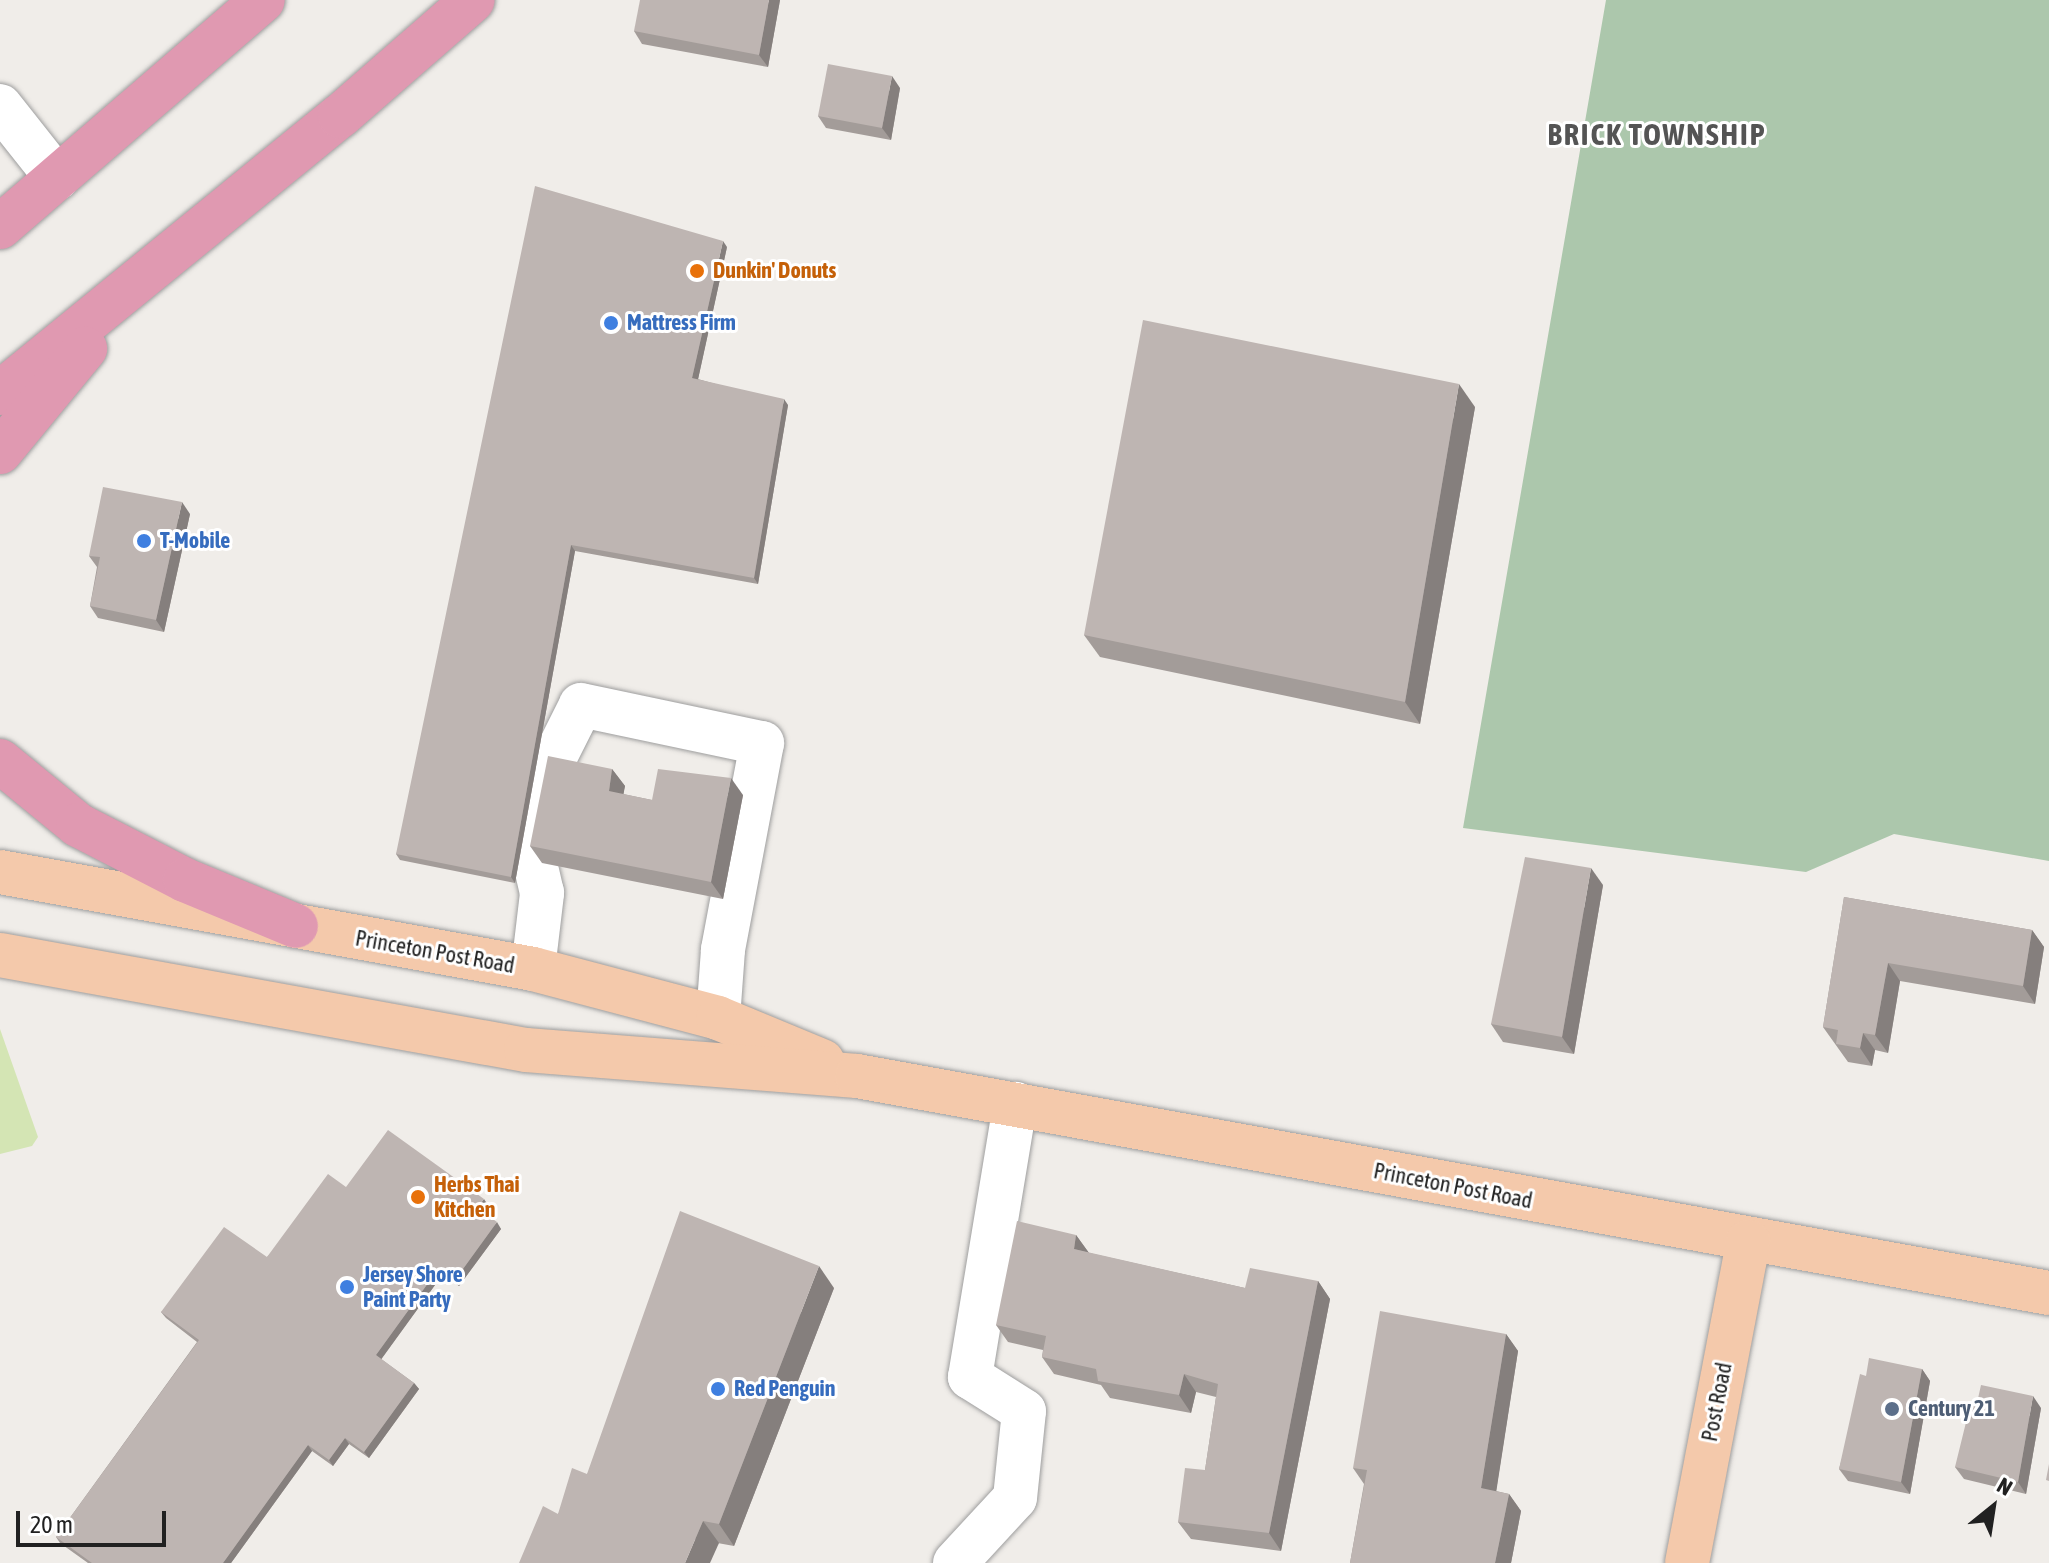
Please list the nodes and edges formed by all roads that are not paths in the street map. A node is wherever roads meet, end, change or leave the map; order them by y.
1 (263, 0) edge
2 (473, 0) edge
3 (0, 106) edge
4 (57, 178) junction
5 (0, 227) edge
6 (169, 257) junction
7 (0, 393) edge
8 (0, 452) edge
9 (0, 761) edge
10 (0, 872) edge
11 (296, 926) junction
12 (0, 955) edge
13 (533, 969) junction
14 (718, 1018) junction
15 (857, 1076) junction
16 (1015, 1104) junction
17 (1748, 1242) junction
18 (2049, 1293) edge
19 (955, 1563) edge
20 (1687, 1563) edge

1 - 4 highway
2 - 6 highway
3 - 4 lane
4 - 5 highway
6 - 7 highway
6 - 8 highway
9 - 11 highway
10 - 11 main road, Princeton Post Road
11 - 13 main road, Princeton Post Road
12 - 15 main road, Princeton Post Road
13 - 14 main road, Princeton Post Road
13 - 14 lane
14 - 15 main road, Princeton Post Road
15 - 16 main road, Princeton Post Road
16 - 17 main road, Princeton Post Road
16 - 19 lane
17 - 18 main road, Princeton Post Road
17 - 20 main road, Post Road

